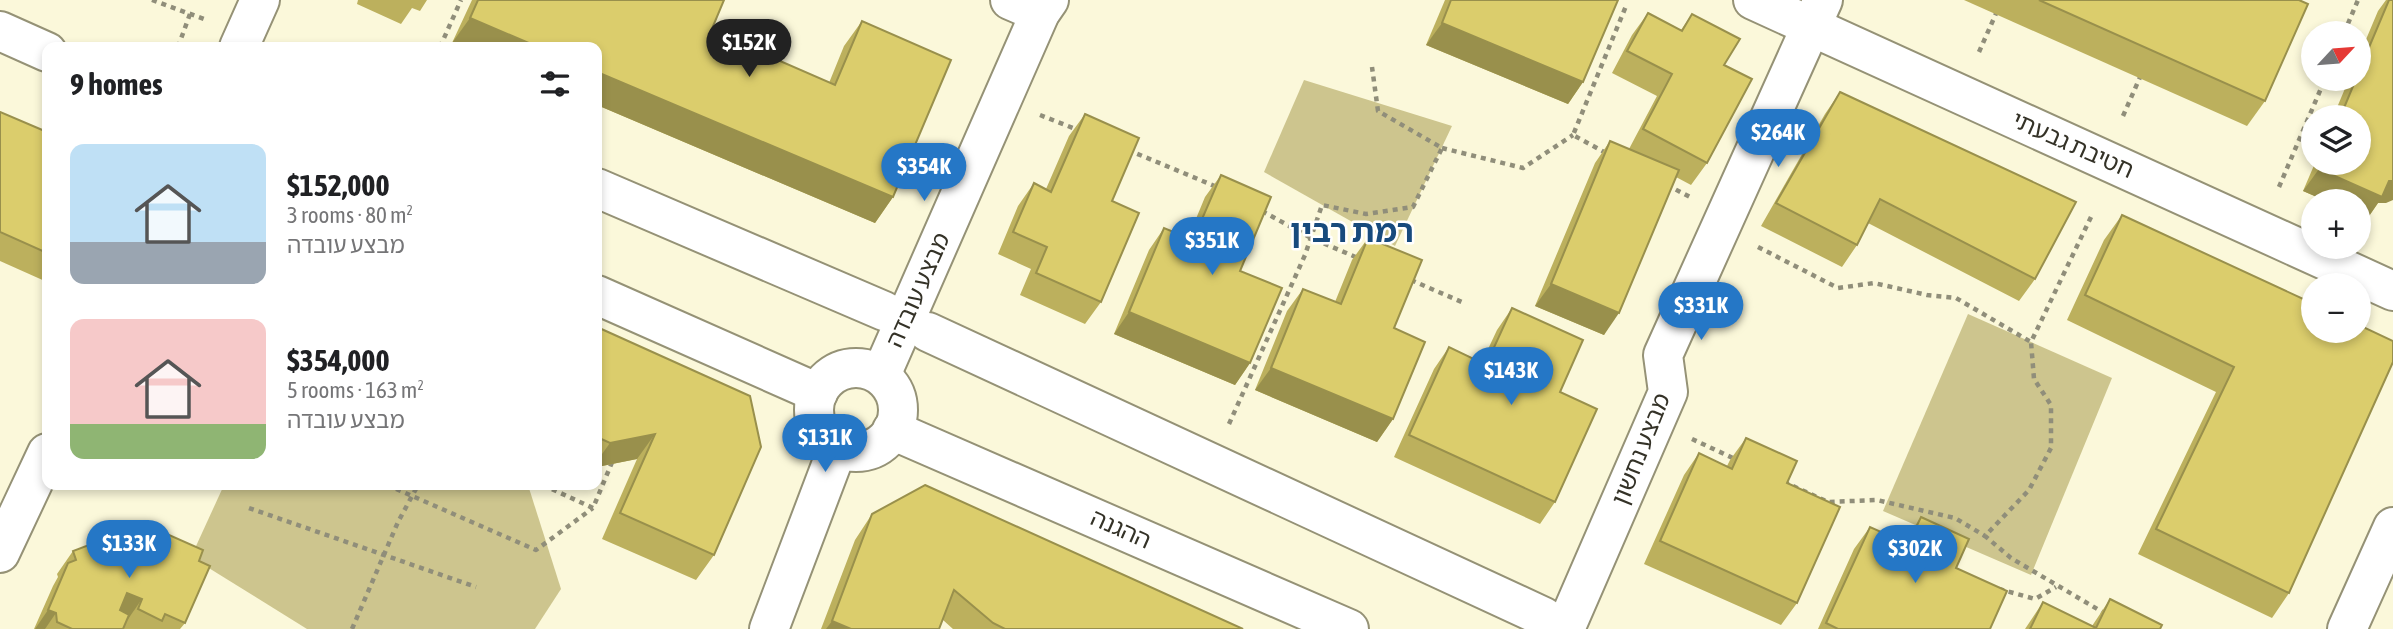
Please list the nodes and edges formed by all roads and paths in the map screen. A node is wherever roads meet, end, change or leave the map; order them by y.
1 (152, 0) edge
2 (260, 0) edge
3 (461, 0) edge
4 (1753, 0) edge
5 (2003, 0) edge
6 (2358, 0) edge
7 (1033, 4) edge
8 (1626, 6) dead end
9 (1817, 13) edge
10 (190, 14) junction
11 (2349, 21) edge
12 (0, 31) edge
13 (246, 40) edge
14 (180, 42) edge
15 (442, 42) edge
16 (42, 50) edge
17 (1979, 52) dead end
18 (1372, 67) dead end
19 (2143, 70) edge
20 (2320, 91) edge
21 (1036, 114) dead end
22 (2123, 116) dead end
23 (1082, 132) edge
24 (1573, 135) junction
25 (1119, 146) edge
26 (1442, 148) junction
27 (1610, 155) edge
28 (1658, 180) edge
29 (2279, 187) dead end
30 (1219, 188) edge
31 (602, 190) edge
32 (1254, 207) edge
33 (1725, 216) junction
34 (2091, 217) dead end
35 (1311, 238) junction
36 (1755, 245) dead end
37 (1362, 260) edge
38 (1400, 276) edge
39 (2393, 291) edge
40 (602, 297) edge
41 (1464, 303) dead end
42 (884, 311) dead end
43 (928, 332) dead end
44 (2031, 342) junction
45 (881, 375) junction
46 (818, 393) junction
47 (892, 430) junction
48 (1683, 435) dead end
49 (838, 447) junction
50 (617, 449) edge
51 (1211, 463) junction
52 (1744, 463) edge
53 (42, 464) edge
54 (1780, 480) edge
55 (602, 486) edge
56 (400, 490) edge
57 (415, 490) edge
58 (553, 490) edge
59 (600, 490) edge
60 (412, 495) junction
61 (249, 508) dead end
62 (593, 508) junction
63 (2393, 527) edge
64 (1985, 536) junction
65 (0, 553) edge
66 (383, 554) junction
67 (476, 587) dead end
68 (2057, 587) junction
69 (1996, 588) edge
70 (2115, 618) edge
71 (1555, 623) edge
72 (352, 629) edge
73 (769, 629) edge
74 (1349, 629) edge
75 (2347, 629) edge

1 - 10 path
2 - 13 street
3 - 15 path
4 - 9 street, חטיבת גבעתי
5 - 17 path
6 - 11 path
7 - 45 street, מבצע עובדה
8 - 24 path
9 - 33 street, מבצע נחשון
9 - 39 street, חטיבת גבעתי
10 - 13 path
10 - 14 path
12 - 16 street
18 - 26 path
19 - 22 path
20 - 29 path
21 - 23 path
24 - 26 path
24 - 27 path
25 - 30 path
26 - 35 path
28 - 33 path
31 - 42 street
32 - 35 path
33 - 71 street, מבצע נחשון
34 - 44 path
35 - 37 path
35 - 51 path
36 - 44 path
38 - 41 path
40 - 46 street
43 - 51 street
44 - 64 path
45 - 46 street
45 - 47 street
46 - 49 street
47 - 49 street
47 - 74 street, ההגנה
48 - 52 path
49 - 73 street
50 - 55 path
51 - 71 street
53 - 65 street
54 - 64 path
56 - 60 path
57 - 60 path
58 - 62 path
59 - 62 path
60 - 62 path
60 - 66 path
61 - 66 path
63 - 75 street
64 - 68 path
66 - 67 path
66 - 72 path
68 - 69 path
68 - 70 path

